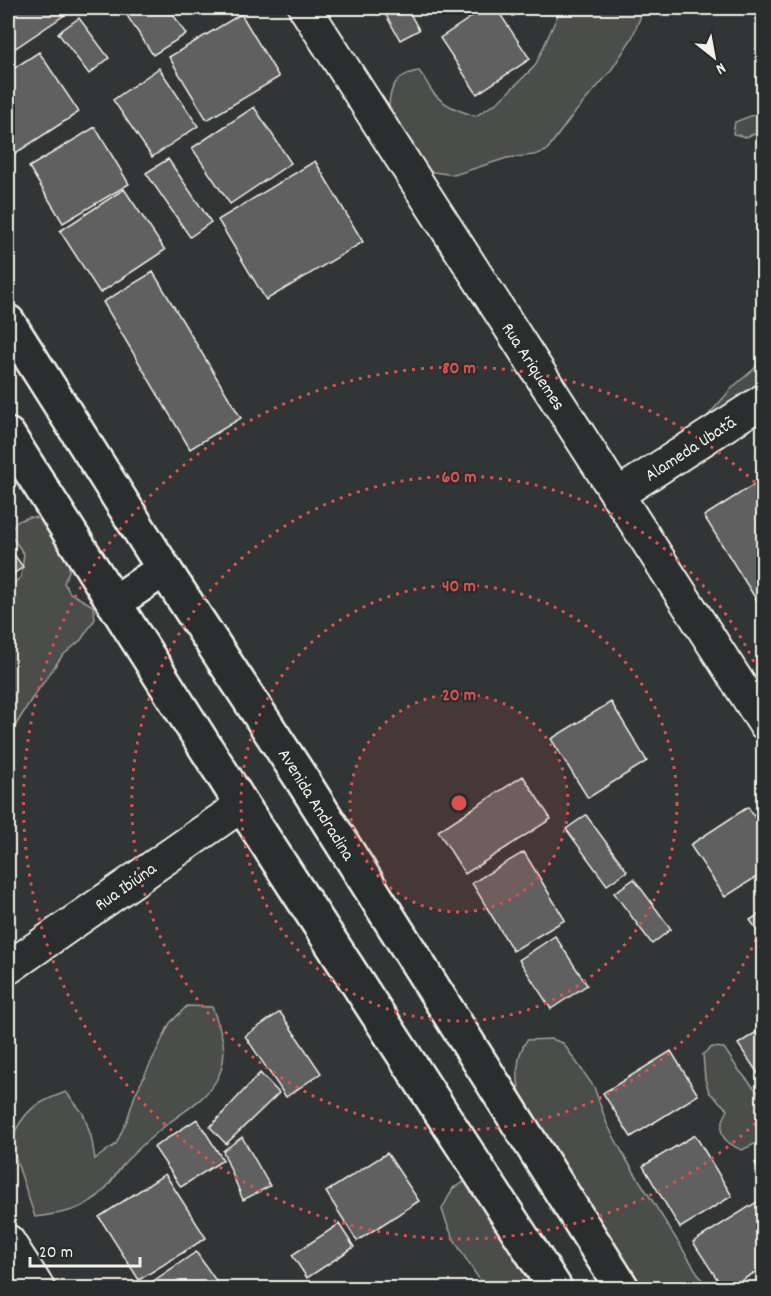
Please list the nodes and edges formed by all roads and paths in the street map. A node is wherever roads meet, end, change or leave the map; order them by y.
1 (305, 8) edge
2 (8, 322) edge
3 (764, 400) edge
4 (8, 435) edge
5 (617, 495) junction
6 (164, 569) junction
7 (114, 603) junction
8 (764, 723) edge
9 (242, 805) junction
10 (8, 968) edge
11 (8, 1240) edge
12 (38, 1288) edge
13 (555, 1288) edge
14 (622, 1288) edge

1 - 5 street, Rua Ariquemes
2 - 6 main road, Avenida Andradina
3 - 5 street, Alameda Ubatã
4 - 7 main road
5 - 8 street, Rua Ariquemes
6 - 7 main road
6 - 14 main road, Avenida Andradina
7 - 9 main road
9 - 10 street, Rua Ibiúna
9 - 13 main road
11 - 12 street

